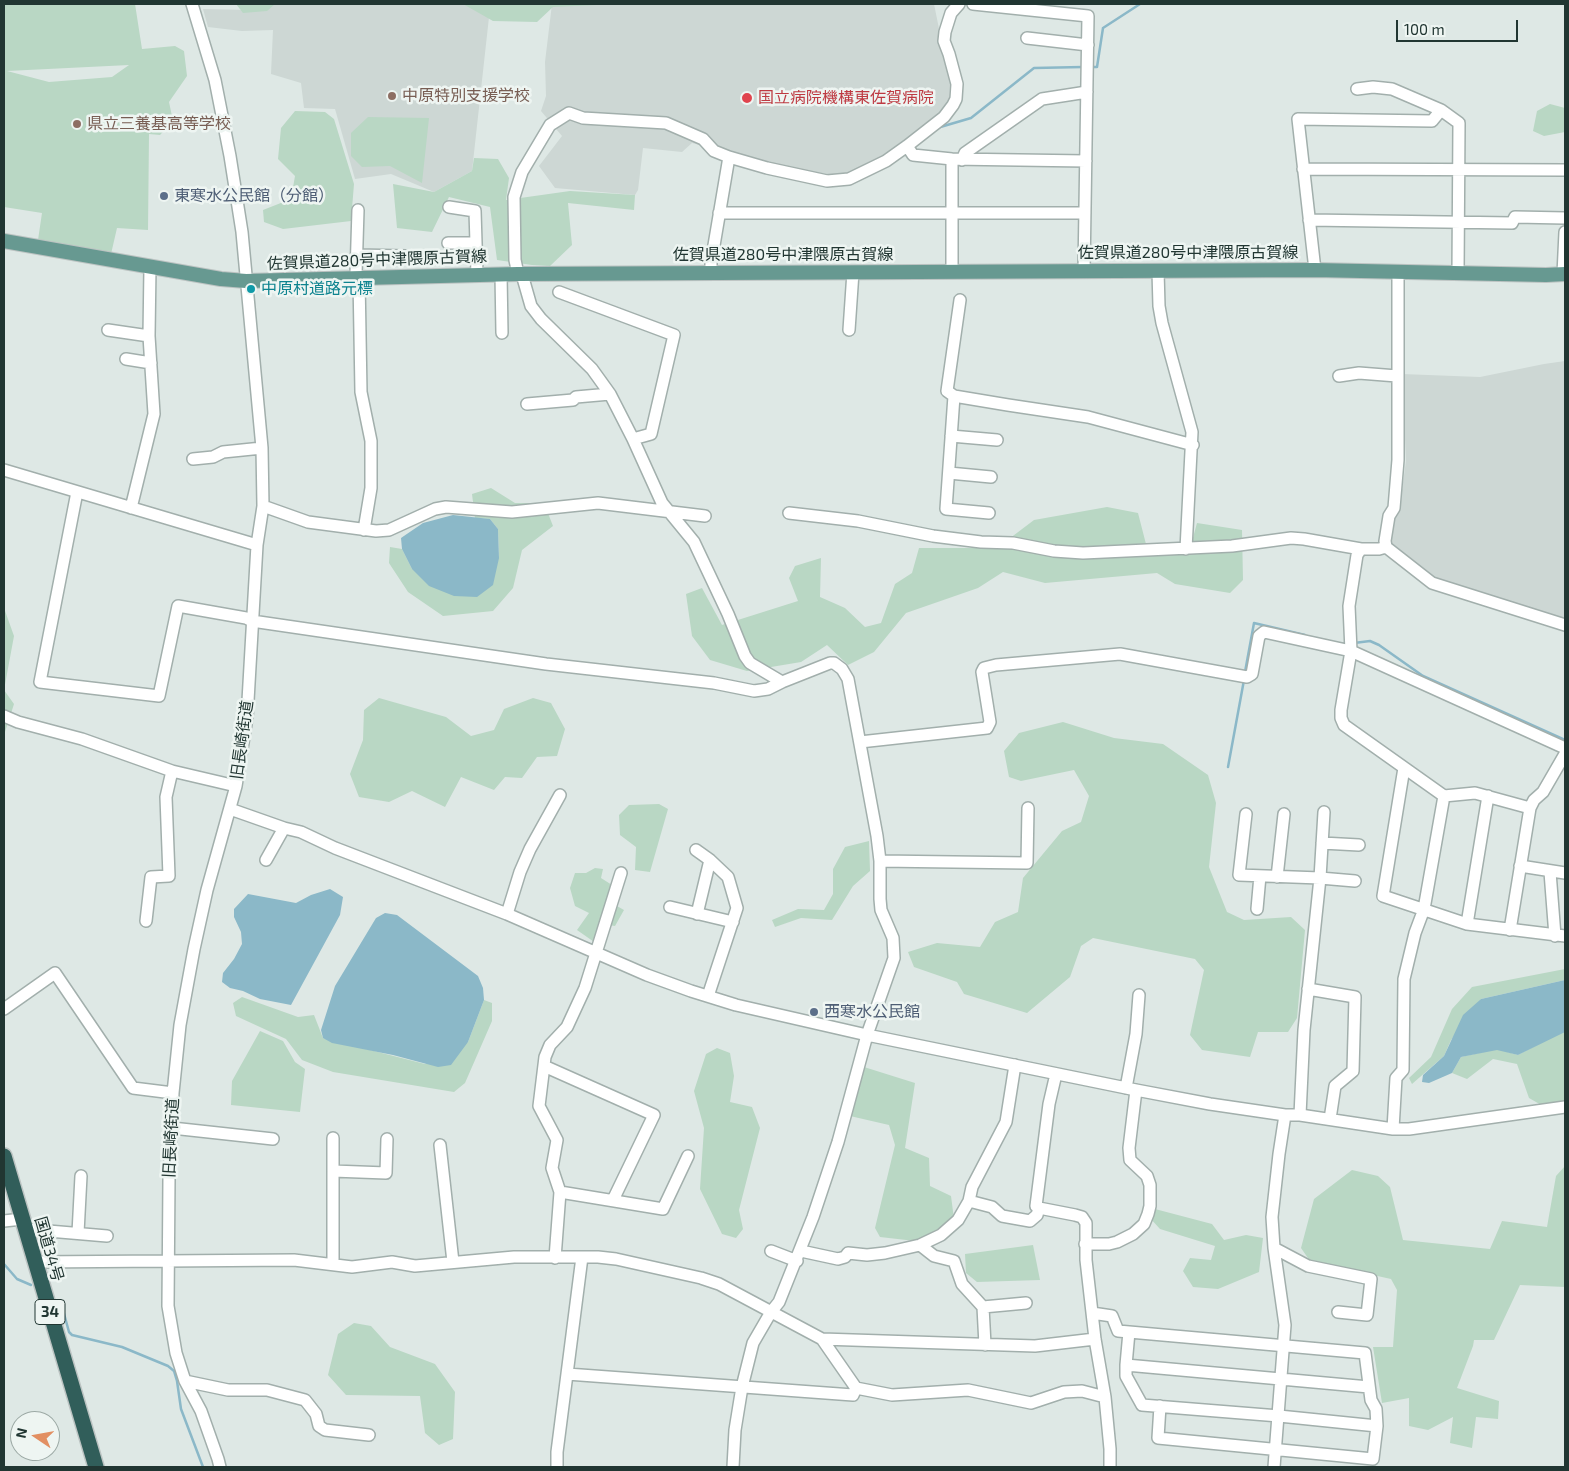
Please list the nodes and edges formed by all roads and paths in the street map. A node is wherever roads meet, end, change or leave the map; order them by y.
1 (192, 4) edge
2 (959, 4) edge
3 (973, 4) edge
4 (1027, 38) dead end
5 (1088, 45) junction
6 (1357, 89) dead end
7 (1087, 92) junction
8 (1440, 110) junction
9 (907, 146) junction
10 (729, 157) junction
11 (957, 160) junction
12 (1086, 161) junction
13 (1303, 169) junction
14 (1458, 170) junction
15 (1565, 170) edge
16 (449, 207) dead end
17 (358, 210) dead end
18 (952, 212) junction
19 (719, 213) junction
20 (1085, 213) junction
21 (1565, 218) edge
22 (1309, 220) junction
23 (1458, 222) junction
24 (1565, 233) edge
25 (4, 241) edge
26 (476, 242) junction
27 (448, 243) dead end
28 (357, 255) junction
29 (406, 256) dead end
30 (150, 267) junction
31 (1315, 270) junction
32 (1084, 271) junction
33 (1158, 271) junction
34 (853, 272) junction
35 (952, 272) junction
36 (1398, 272) junction
37 (711, 273) junction
38 (1458, 273) junction
39 (501, 274) junction
40 (518, 274) junction
41 (1564, 274) edge
42 (476, 275) junction
43 (359, 278) junction
44 (246, 281) junction
45 (559, 292) dead end
46 (960, 300) dead end
47 (108, 330) dead end
48 (849, 330) dead end
49 (502, 333) dead end
50 (149, 336) junction
51 (126, 359) dead end
52 (151, 363) junction
53 (1339, 376) dead end
54 (1397, 376) junction
55 (610, 394) junction
56 (954, 396) junction
57 (527, 404) dead end
58 (952, 436) junction
59 (633, 439) junction
60 (997, 440) dead end
61 (1193, 444) junction
62 (262, 448) junction
63 (193, 459) dead end
64 (4, 470) edge
65 (949, 473) junction
66 (991, 477) dead end
67 (77, 492) junction
68 (263, 506) junction
69 (131, 508) junction
70 (671, 512) junction
71 (789, 514) dead end
72 (989, 514) dead end
73 (706, 516) dead end
74 (364, 530) junction
75 (257, 545) junction
76 (1386, 547) junction
77 (1186, 549) junction
78 (1361, 549) junction
79 (252, 621) junction
80 (1565, 626) edge
81 (1351, 652) junction
82 (782, 682) junction
83 (4, 716) edge
84 (860, 742) junction
85 (1565, 748) edge
86 (1565, 754) edge
87 (1404, 768) junction
88 (172, 771) junction
89 (236, 786) junction
90 (560, 795) dead end
91 (1444, 796) junction
92 (1488, 796) junction
93 (230, 808) junction
94 (1028, 808) dead end
95 (1530, 808) junction
96 (1324, 812) dead end
97 (1246, 814) dead end
98 (1284, 814) dead end
99 (284, 828) junction
100 (1322, 843) junction
101 (1359, 845) dead end
102 (696, 850) dead end
103 (266, 860) dead end
104 (710, 860) junction
105 (880, 861) junction
106 (1520, 866) junction
107 (1550, 872) junction
108 (621, 873) dead end
109 (1565, 873) edge
110 (1260, 876) junction
111 (1277, 876) junction
112 (1320, 878) junction
113 (1355, 882) dead end
114 (670, 907) dead end
115 (1257, 909) dead end
116 (1424, 909) junction
117 (507, 914) junction
118 (697, 914) junction
119 (146, 921) dead end
120 (733, 922) junction
121 (1467, 924) junction
122 (1510, 930) junction
123 (1560, 936) edge
124 (596, 954) junction
125 (1308, 989) junction
126 (1139, 995) dead end
127 (708, 996) junction
128 (4, 1009) edge
129 (867, 1035) junction
130 (1015, 1065) junction
131 (544, 1066) junction
132 (1056, 1074) junction
133 (1131, 1089) junction
134 (173, 1093) junction
135 (1565, 1107) edge
136 (1286, 1115) junction
137 (1300, 1115) junction
138 (1330, 1119) junction
139 (172, 1128) junction
140 (1392, 1129) junction
141 (333, 1138) dead end
142 (273, 1139) dead end
143 (387, 1140) dead end
144 (440, 1144) dead end
145 (4, 1156) edge
146 (688, 1156) dead end
147 (333, 1171) junction
148 (81, 1176) dead end
149 (560, 1192) junction
150 (613, 1200) junction
151 (969, 1201) junction
152 (1038, 1208) junction
153 (4, 1221) edge
154 (24, 1224) junction
155 (78, 1233) junction
156 (107, 1236) dead end
157 (1085, 1244) junction
158 (920, 1245) junction
159 (1274, 1248) junction
160 (771, 1251) dead end
161 (799, 1256) junction
162 (582, 1257) junction
163 (555, 1258) junction
164 (35, 1262) junction
165 (168, 1262) junction
166 (453, 1262) junction
167 (333, 1264) junction
168 (1026, 1303) dead end
169 (983, 1307) junction
170 (770, 1312) junction
171 (1338, 1312) dead end
172 (1092, 1313) junction
173 (1129, 1332) junction
174 (1095, 1339) junction
175 (822, 1340) junction
176 (985, 1345) junction
177 (1284, 1346) junction
178 (1126, 1365) junction
179 (567, 1374) junction
180 (1282, 1379) junction
181 (184, 1381) junction
182 (742, 1387) junction
183 (1369, 1387) junction
184 (856, 1388) junction
185 (1104, 1397) junction
186 (1160, 1406) junction
187 (1278, 1416) junction
188 (1376, 1426) junction
189 (369, 1435) dead end
190 (1276, 1449) junction
191 (96, 1467) edge
192 (220, 1467) edge
193 (557, 1467) edge
194 (733, 1467) edge
195 (1110, 1467) edge
196 (1274, 1467) edge

1 - 44 street, 旧長崎街道
2 - 9 street
3 - 5 street
4 - 5 street
5 - 7 street
6 - 8 street
7 - 11 street
7 - 12 street
8 - 13 street
8 - 14 street
9 - 10 street
9 - 11 street
10 - 19 street
10 - 40 street
11 - 12 street
11 - 18 street
12 - 20 street
13 - 14 street
13 - 22 street
14 - 15 street
14 - 23 street
16 - 26 street
17 - 28 street
18 - 19 street
18 - 20 street
18 - 35 street
19 - 37 street
20 - 32 street
21 - 23 street
22 - 23 street
22 - 31 street
23 - 38 street
24 - 41 street
25 - 30 main road, 佐賀県道280号中津隈原古賀線
26 - 27 street
26 - 42 street
28 - 29 street
28 - 43 street
30 - 44 main road, 佐賀県道280号中津隈原古賀線
30 - 50 street
31 - 33 main road, 佐賀県道280号中津隈原古賀線
31 - 36 main road, 佐賀県道280号中津隈原古賀線
32 - 33 main road, 佐賀県道280号中津隈原古賀線
32 - 35 main road, 佐賀県道280号中津隈原古賀線
33 - 61 street
34 - 35 main road, 佐賀県道280号中津隈原古賀線
34 - 37 main road, 佐賀県道280号中津隈原古賀線
34 - 48 street
36 - 38 main road, 佐賀県道280号中津隈原古賀線
36 - 54 street
37 - 40 main road, 佐賀県道280号中津隈原古賀線
38 - 41 main road, 佐賀県道280号中津隈原古賀線
39 - 40 main road, 佐賀県道280号中津隈原古賀線
39 - 42 main road, 佐賀県道280号中津隈原古賀線
39 - 49 street
40 - 55 street
42 - 43 main road, 佐賀県道280号中津隈原古賀線
43 - 44 main road, 佐賀県道280号中津隈原古賀線
43 - 74 street
44 - 62 street, 旧長崎街道
45 - 59 street
46 - 56 street
47 - 50 street
50 - 52 street
51 - 52 street
52 - 69 street
53 - 54 street
54 - 76 street
55 - 57 street
55 - 59 street
56 - 58 street
56 - 61 street
58 - 60 street
58 - 65 street
59 - 70 street
61 - 77 street
62 - 63 street
62 - 68 street, 旧長崎街道
64 - 67 street
65 - 66 street
65 - 72 street
67 - 69 street
67 - 79 street
68 - 74 street
68 - 75 street, 旧長崎街道
69 - 75 street
70 - 73 street
70 - 74 street
70 - 82 street
71 - 77 street
75 - 79 street, 旧長崎街道
76 - 78 street
76 - 80 street
77 - 78 street
78 - 81 street
79 - 82 street
79 - 89 street, 旧長崎街道
81 - 84 street
81 - 85 street
81 - 87 street
82 - 84 street
83 - 88 street
84 - 105 street
86 - 95 street
87 - 91 street
87 - 116 street
88 - 89 street
88 - 119 street
89 - 93 street, 旧長崎街道
90 - 117 street
91 - 92 street
91 - 116 street
92 - 95 street
92 - 121 street
93 - 99 street
93 - 134 street, 旧長崎街道
94 - 105 street
95 - 106 street
96 - 100 street
97 - 110 street
98 - 111 street
99 - 103 street
99 - 117 street
100 - 101 street
100 - 112 street
102 - 104 street
104 - 118 street
104 - 120 street
105 - 129 street
106 - 107 street
106 - 122 street
107 - 109 street
107 - 123 street
108 - 124 street
110 - 111 street
110 - 115 street
111 - 112 street
112 - 113 street
112 - 125 street
114 - 118 street
116 - 121 street
116 - 140 street
117 - 124 street
118 - 120 street
120 - 127 street
121 - 122 street
122 - 123 street
124 - 127 street
124 - 131 street
125 - 137 street
125 - 138 street
126 - 133 street
127 - 129 street
128 - 134 street
129 - 130 street
129 - 161 street
130 - 132 street
130 - 151 street
131 - 149 street
131 - 150 street
132 - 133 street
132 - 152 street
133 - 136 street
133 - 157 street
134 - 139 street, 旧長崎街道
135 - 140 street
136 - 137 street
136 - 159 street
137 - 138 street
138 - 140 street
139 - 142 street
139 - 165 street, 旧長崎街道
141 - 147 street
143 - 147 street
144 - 166 street
145 - 154 highway, 国道34号 / 34
146 - 150 street
147 - 167 street
148 - 155 street
149 - 150 street
149 - 163 street
151 - 152 street
151 - 158 street
152 - 157 street
153 - 154 street
154 - 155 street
154 - 164 highway, 国道34号 / 34
155 - 156 street
157 - 172 street
158 - 161 street
158 - 169 street
159 - 171 street
159 - 177 street
160 - 161 street
161 - 170 street
162 - 163 street
162 - 170 street
162 - 179 street
163 - 166 street
164 - 165 street
164 - 191 highway, 国道34号 / 34
165 - 167 street
165 - 181 street, 旧長崎街道
166 - 167 street
168 - 169 street
169 - 176 street
170 - 175 street
170 - 182 street
172 - 173 street
172 - 174 street
173 - 177 street
173 - 178 street
174 - 176 street
174 - 185 street
175 - 176 street
175 - 184 street
177 - 180 street
177 - 183 street
178 - 180 street
178 - 186 street
179 - 182 street
179 - 193 street
180 - 183 street
180 - 187 street
181 - 189 street
181 - 192 street, 旧長崎街道
182 - 184 street
182 - 194 street
183 - 188 street
184 - 185 street
185 - 195 street
186 - 187 street
186 - 190 street
187 - 188 street
187 - 190 street
188 - 190 street
190 - 196 street

